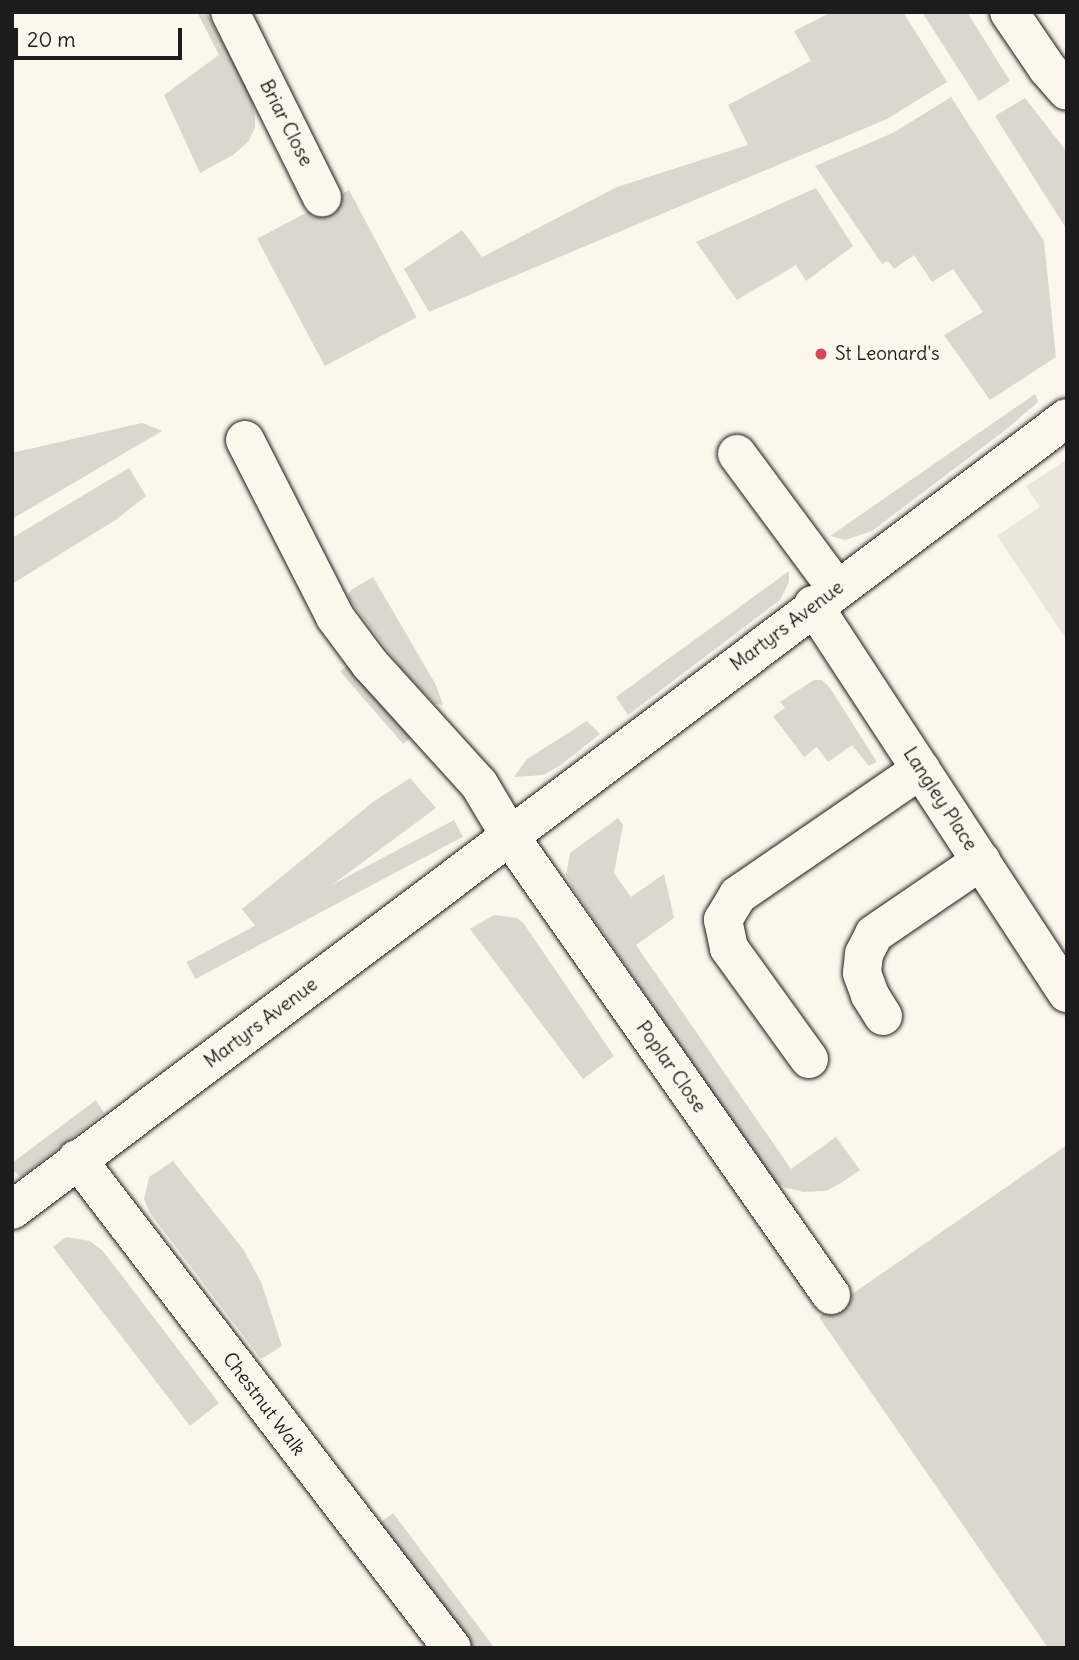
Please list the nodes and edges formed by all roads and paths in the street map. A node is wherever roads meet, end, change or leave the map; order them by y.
1 (230, 12) edge
2 (1009, 12) edge
3 (1067, 91) edge
4 (322, 197) dead end
5 (1067, 418) edge
6 (245, 440) dead end
7 (737, 454) dead end
8 (825, 597) junction
9 (921, 769) junction
10 (511, 838) junction
11 (981, 861) junction
12 (1067, 993) edge
13 (883, 1016) dead end
14 (809, 1059) dead end
15 (77, 1159) junction
16 (12, 1210) edge
17 (831, 1295) dead end
18 (452, 1648) edge

1 - 4 street, Briar Close
2 - 3 street
5 - 8 street, Martyrs Avenue
6 - 10 street
7 - 8 street, Langley Place
8 - 9 street, Langley Place
8 - 10 street, Martyrs Avenue
9 - 11 street, Langley Place
9 - 14 street
10 - 15 street, Martyrs Avenue
10 - 17 street, Poplar Close
11 - 12 street, Langley Place
11 - 13 street
15 - 16 street, Martyrs Avenue
15 - 18 street, Chestnut Walk

